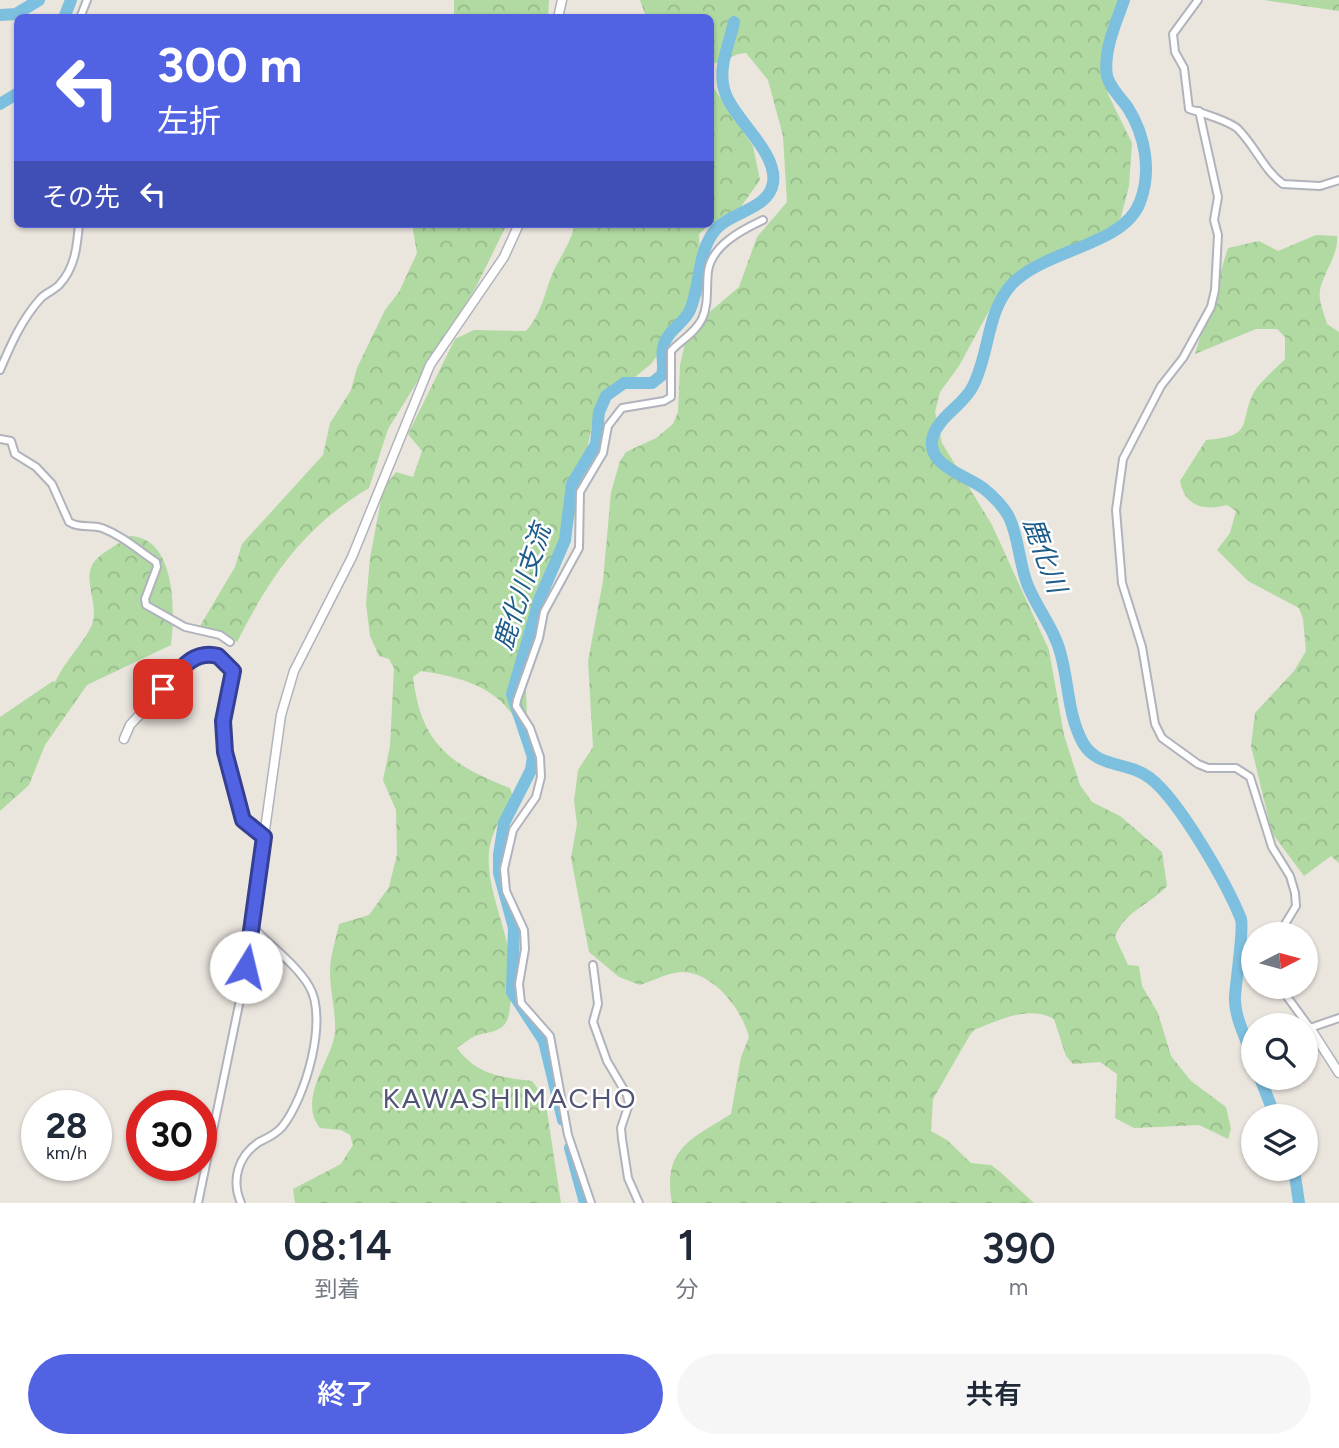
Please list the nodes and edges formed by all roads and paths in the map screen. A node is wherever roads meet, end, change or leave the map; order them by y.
1 (1198, 0) edge
2 (1199, 111) junction
3 (1339, 180) edge
4 (762, 220) dead end
5 (79, 228) edge
6 (517, 228) edge
7 (0, 370) edge
8 (0, 439) edge
9 (230, 642) dead end
10 (124, 739) dead end
11 (264, 837) junction
12 (1286, 922) edge
13 (253, 928) junction
14 (593, 965) dead end
15 (1336, 1018) edge
16 (1318, 1025) edge
17 (1339, 1027) edge
18 (1318, 1040) edge
19 (1339, 1073) edge
20 (198, 1203) edge
21 (241, 1203) edge
22 (591, 1203) edge
23 (639, 1203) edge

1 - 2 street
2 - 3 street
2 - 12 street
4 - 22 street
5 - 7 street
6 - 11 street
8 - 9 street
10 - 11 street
11 - 13 street
13 - 20 street
13 - 21 street
14 - 23 street
15 - 16 street
15 - 17 street
18 - 19 street

